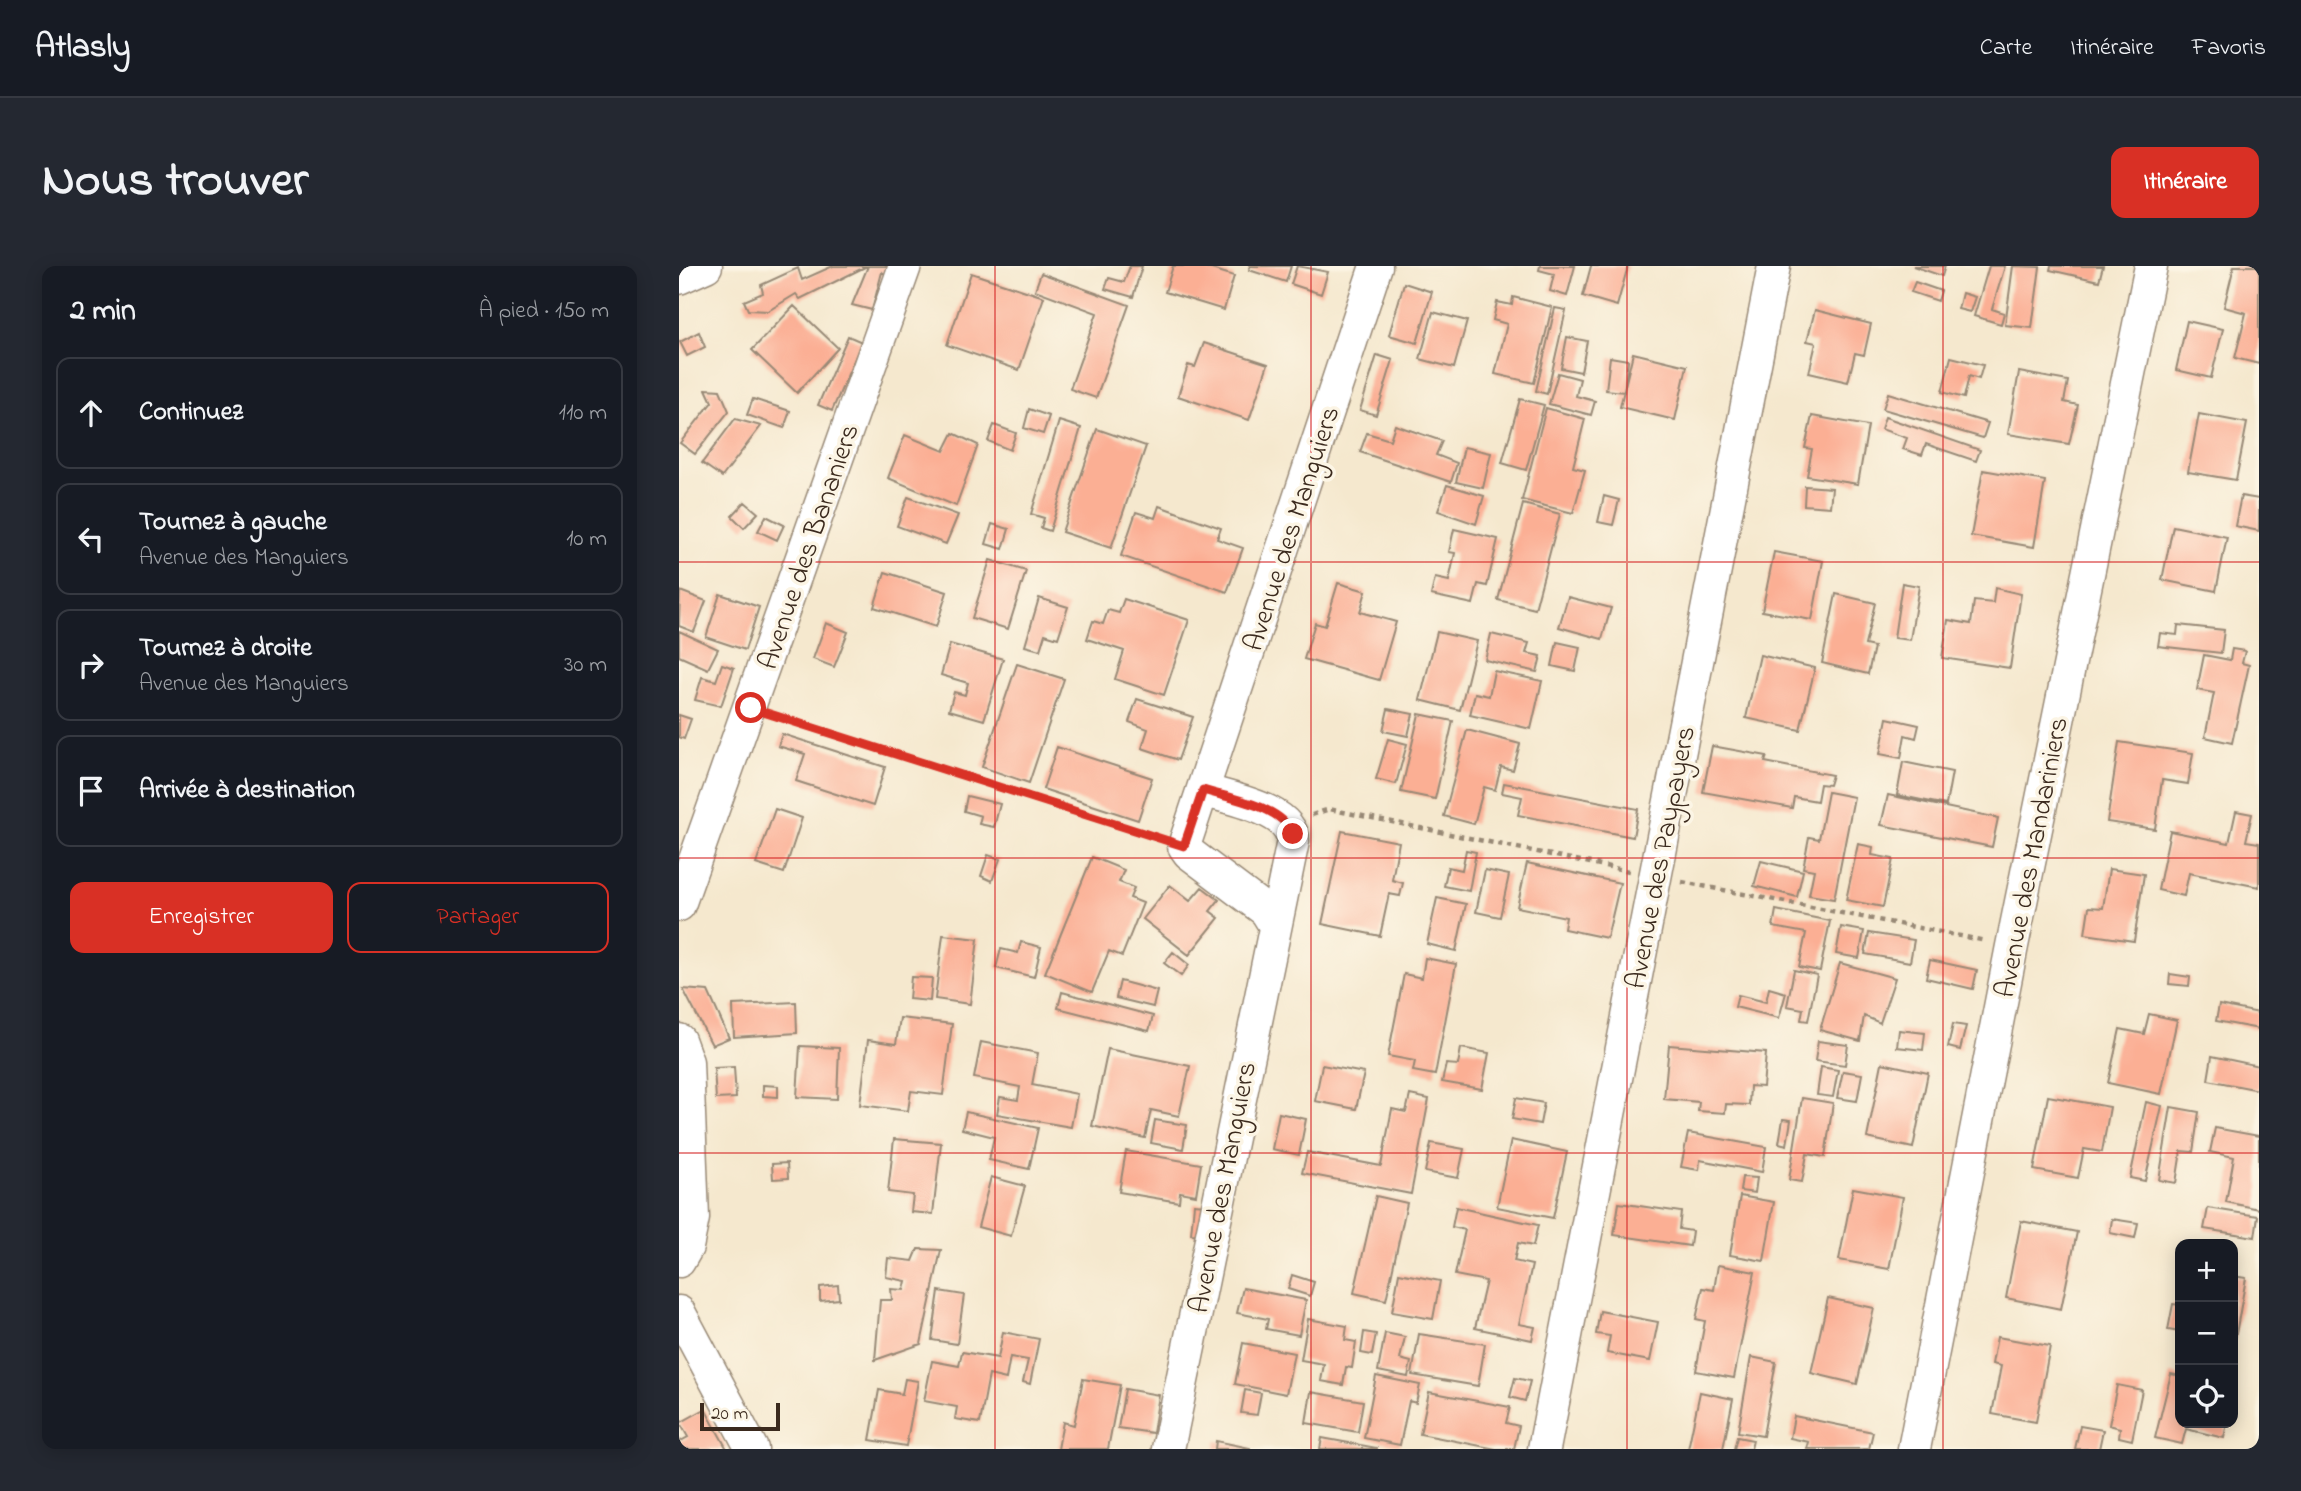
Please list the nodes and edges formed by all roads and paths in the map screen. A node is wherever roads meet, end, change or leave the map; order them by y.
1 (706, 266) edge
2 (905, 266) edge
3 (1376, 266) edge
4 (1774, 266) edge
5 (2151, 266) edge
6 (679, 278) edge
7 (751, 708) junction
8 (1203, 790) junction
9 (1184, 846) junction
10 (679, 905) edge
11 (1274, 924) junction
12 (679, 1040) edge
13 (679, 1261) edge
14 (679, 1312) edge
15 (752, 1449) edge
16 (1168, 1449) edge
17 (1544, 1449) edge
18 (1914, 1449) edge

1 - 6 street
2 - 7 street, Avenue des Bananiers
3 - 8 street, Avenue des Manguiers
4 - 17 street, Avenue des Paypayers
5 - 18 street, Avenue des Mandariniers
7 - 9 path
7 - 10 street, Avenue des Bananiers
8 - 9 street, Avenue des Manguiers
8 - 11 street, Avenue des Manguiers
9 - 11 street
11 - 16 street, Avenue des Manguiers
12 - 13 street
14 - 15 street

